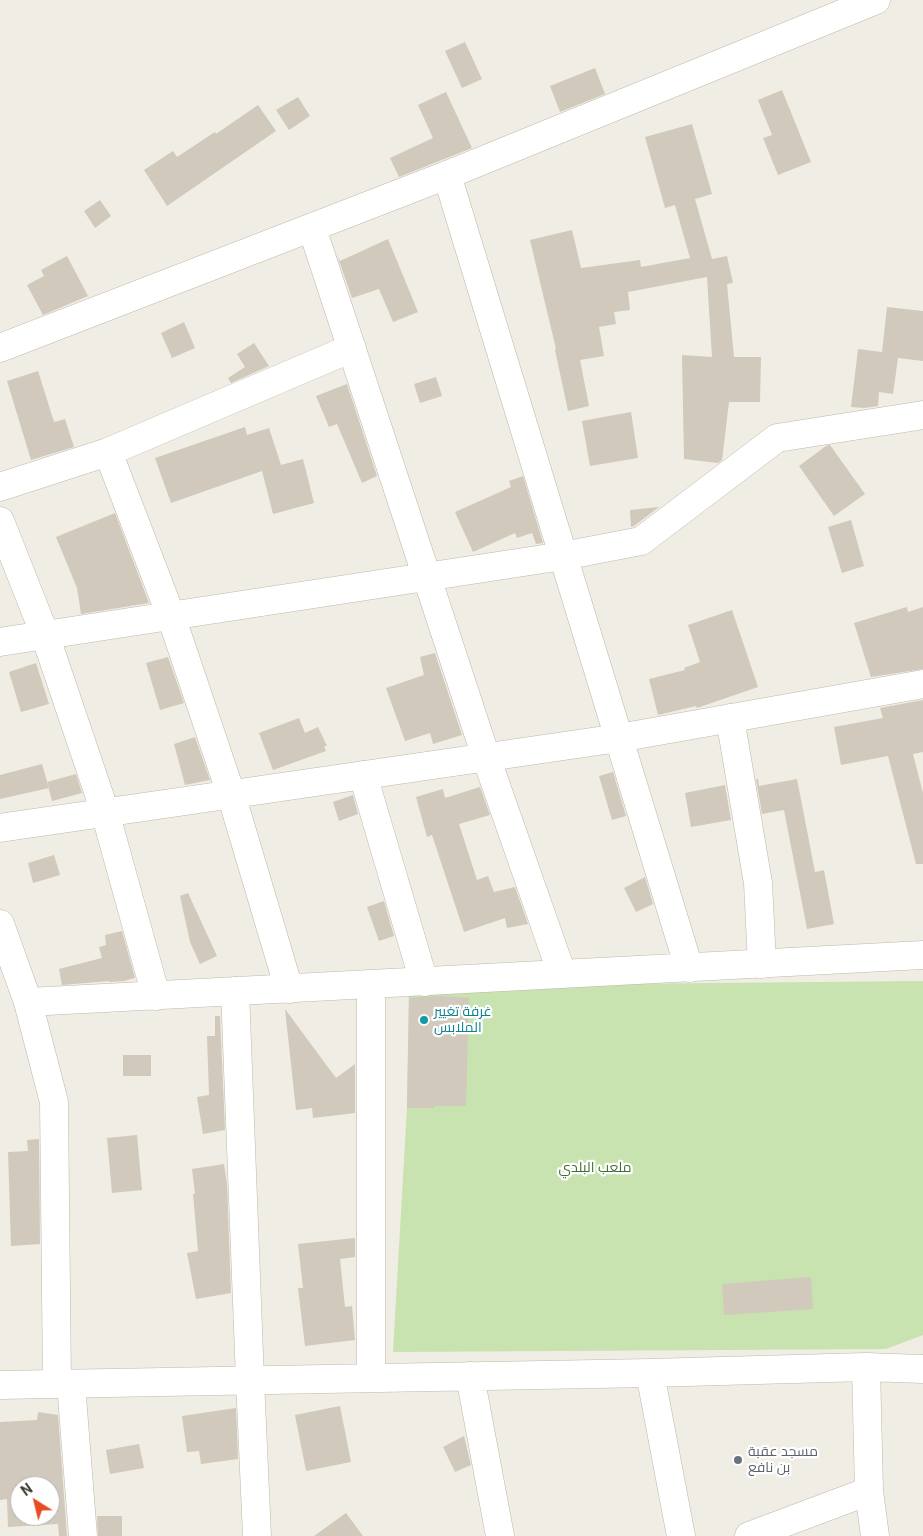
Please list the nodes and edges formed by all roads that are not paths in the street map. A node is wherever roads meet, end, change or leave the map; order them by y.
1 (876, 0) edge
2 (447, 175) junction
3 (312, 228) junction
4 (0, 348) edge
5 (352, 348) junction
6 (923, 415) edge
7 (108, 452) junction
8 (0, 487) edge
9 (0, 521) edge
10 (563, 556) junction
11 (427, 576) junction
12 (171, 616) junction
13 (45, 635) junction
14 (0, 642) edge
15 (923, 684) edge
16 (730, 718) junction
17 (619, 738) junction
18 (486, 757) junction
19 (363, 775) junction
20 (231, 794) junction
21 (105, 812) junction
22 (0, 828) edge
23 (0, 924) edge
24 (923, 955) edge
25 (762, 964) junction
26 (689, 968) junction
27 (562, 974) junction
28 (424, 982) junction
29 (371, 984) junction
30 (290, 989) junction
31 (235, 991) junction
32 (156, 996) junction
33 (28, 1002) junction
34 (866, 1367) junction
35 (923, 1369) edge
36 (650, 1373) junction
37 (470, 1376) junction
38 (371, 1378) junction
39 (250, 1380) junction
40 (64, 1384) junction
41 (0, 1385) edge
42 (869, 1491) junction
43 (83, 1536) edge
44 (257, 1536) edge
45 (500, 1536) edge
46 (681, 1536) edge
47 (749, 1536) edge
48 (875, 1536) edge

1 - 2 street
2 - 3 street
2 - 10 street
3 - 4 street
3 - 5 street
5 - 7 street
5 - 11 street
6 - 10 street
7 - 8 street
7 - 12 street
9 - 13 street
10 - 11 street
10 - 17 street
11 - 12 street
11 - 18 street
12 - 13 street
12 - 20 street
13 - 14 street
13 - 21 street
15 - 16 street
16 - 17 street
16 - 25 street
17 - 18 street
17 - 26 street
18 - 19 street
18 - 27 street
19 - 20 street
19 - 28 street
20 - 21 street
20 - 30 street
21 - 22 street
21 - 32 street
23 - 33 street
24 - 25 street
25 - 26 street
26 - 27 street
27 - 28 street
28 - 29 street
29 - 30 street
29 - 38 street
30 - 31 street
31 - 32 street
31 - 39 street
32 - 33 street
33 - 40 street
34 - 35 street
34 - 36 street
34 - 42 street
36 - 37 street
36 - 46 street
37 - 38 street
37 - 45 street
38 - 39 street
39 - 40 street
39 - 44 street
40 - 41 street
40 - 43 street
42 - 47 street
42 - 48 street

